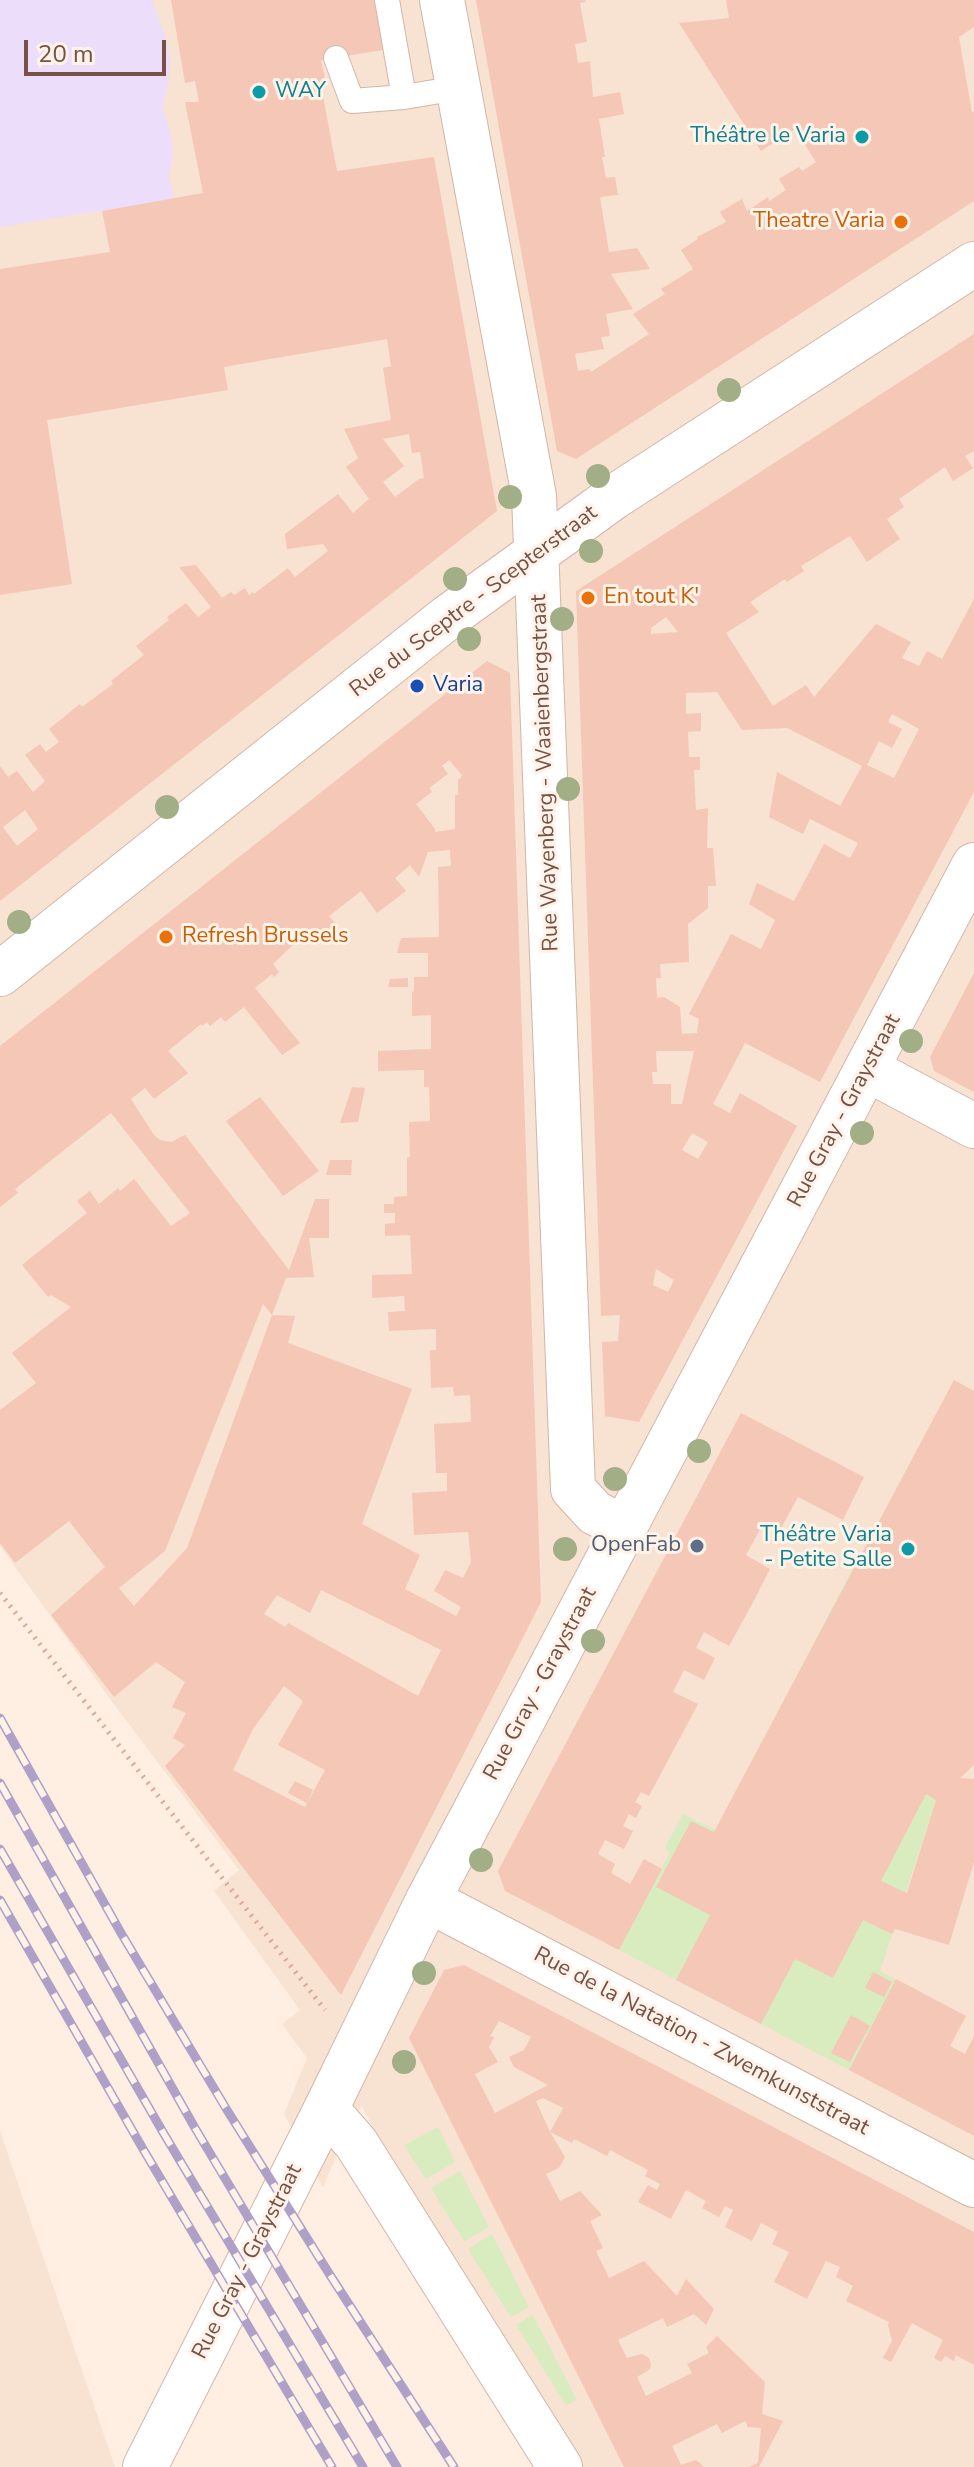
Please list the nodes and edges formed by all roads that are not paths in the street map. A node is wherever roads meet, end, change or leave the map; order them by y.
1 (387, 0) edge
2 (442, 0) edge
3 (336, 58) dead end
4 (458, 88) junction
5 (404, 97) junction
6 (974, 264) edge
7 (538, 553) junction
8 (974, 865) edge
9 (0, 974) edge
10 (867, 1069) junction
11 (974, 1126) edge
12 (624, 1527) junction
13 (428, 1900) junction
14 (326, 2109) junction
15 (974, 2185) edge
16 (145, 2467) edge
17 (560, 2467) edge

1 - 5 lane
2 - 4 street, Rue Wayenberg - Waaienbergstraat
3 - 5 lane
4 - 5 lane
4 - 7 street, Rue Wayenberg - Waaienbergstraat
6 - 7 street, Rue du Sceptre - Scepterstraat
7 - 9 street, Rue du Sceptre - Scepterstraat
7 - 12 street, Rue Wayenberg - Waaienbergstraat
8 - 10 street, Rue Gray - Graystraat
10 - 11 street
10 - 12 street, Rue Gray - Graystraat
12 - 13 street, Rue Gray - Graystraat
13 - 14 street, Rue Gray - Graystraat
13 - 15 street, Rue de la Natation - Zwemkunststraat
14 - 16 street, Rue Gray - Graystraat
14 - 17 street

